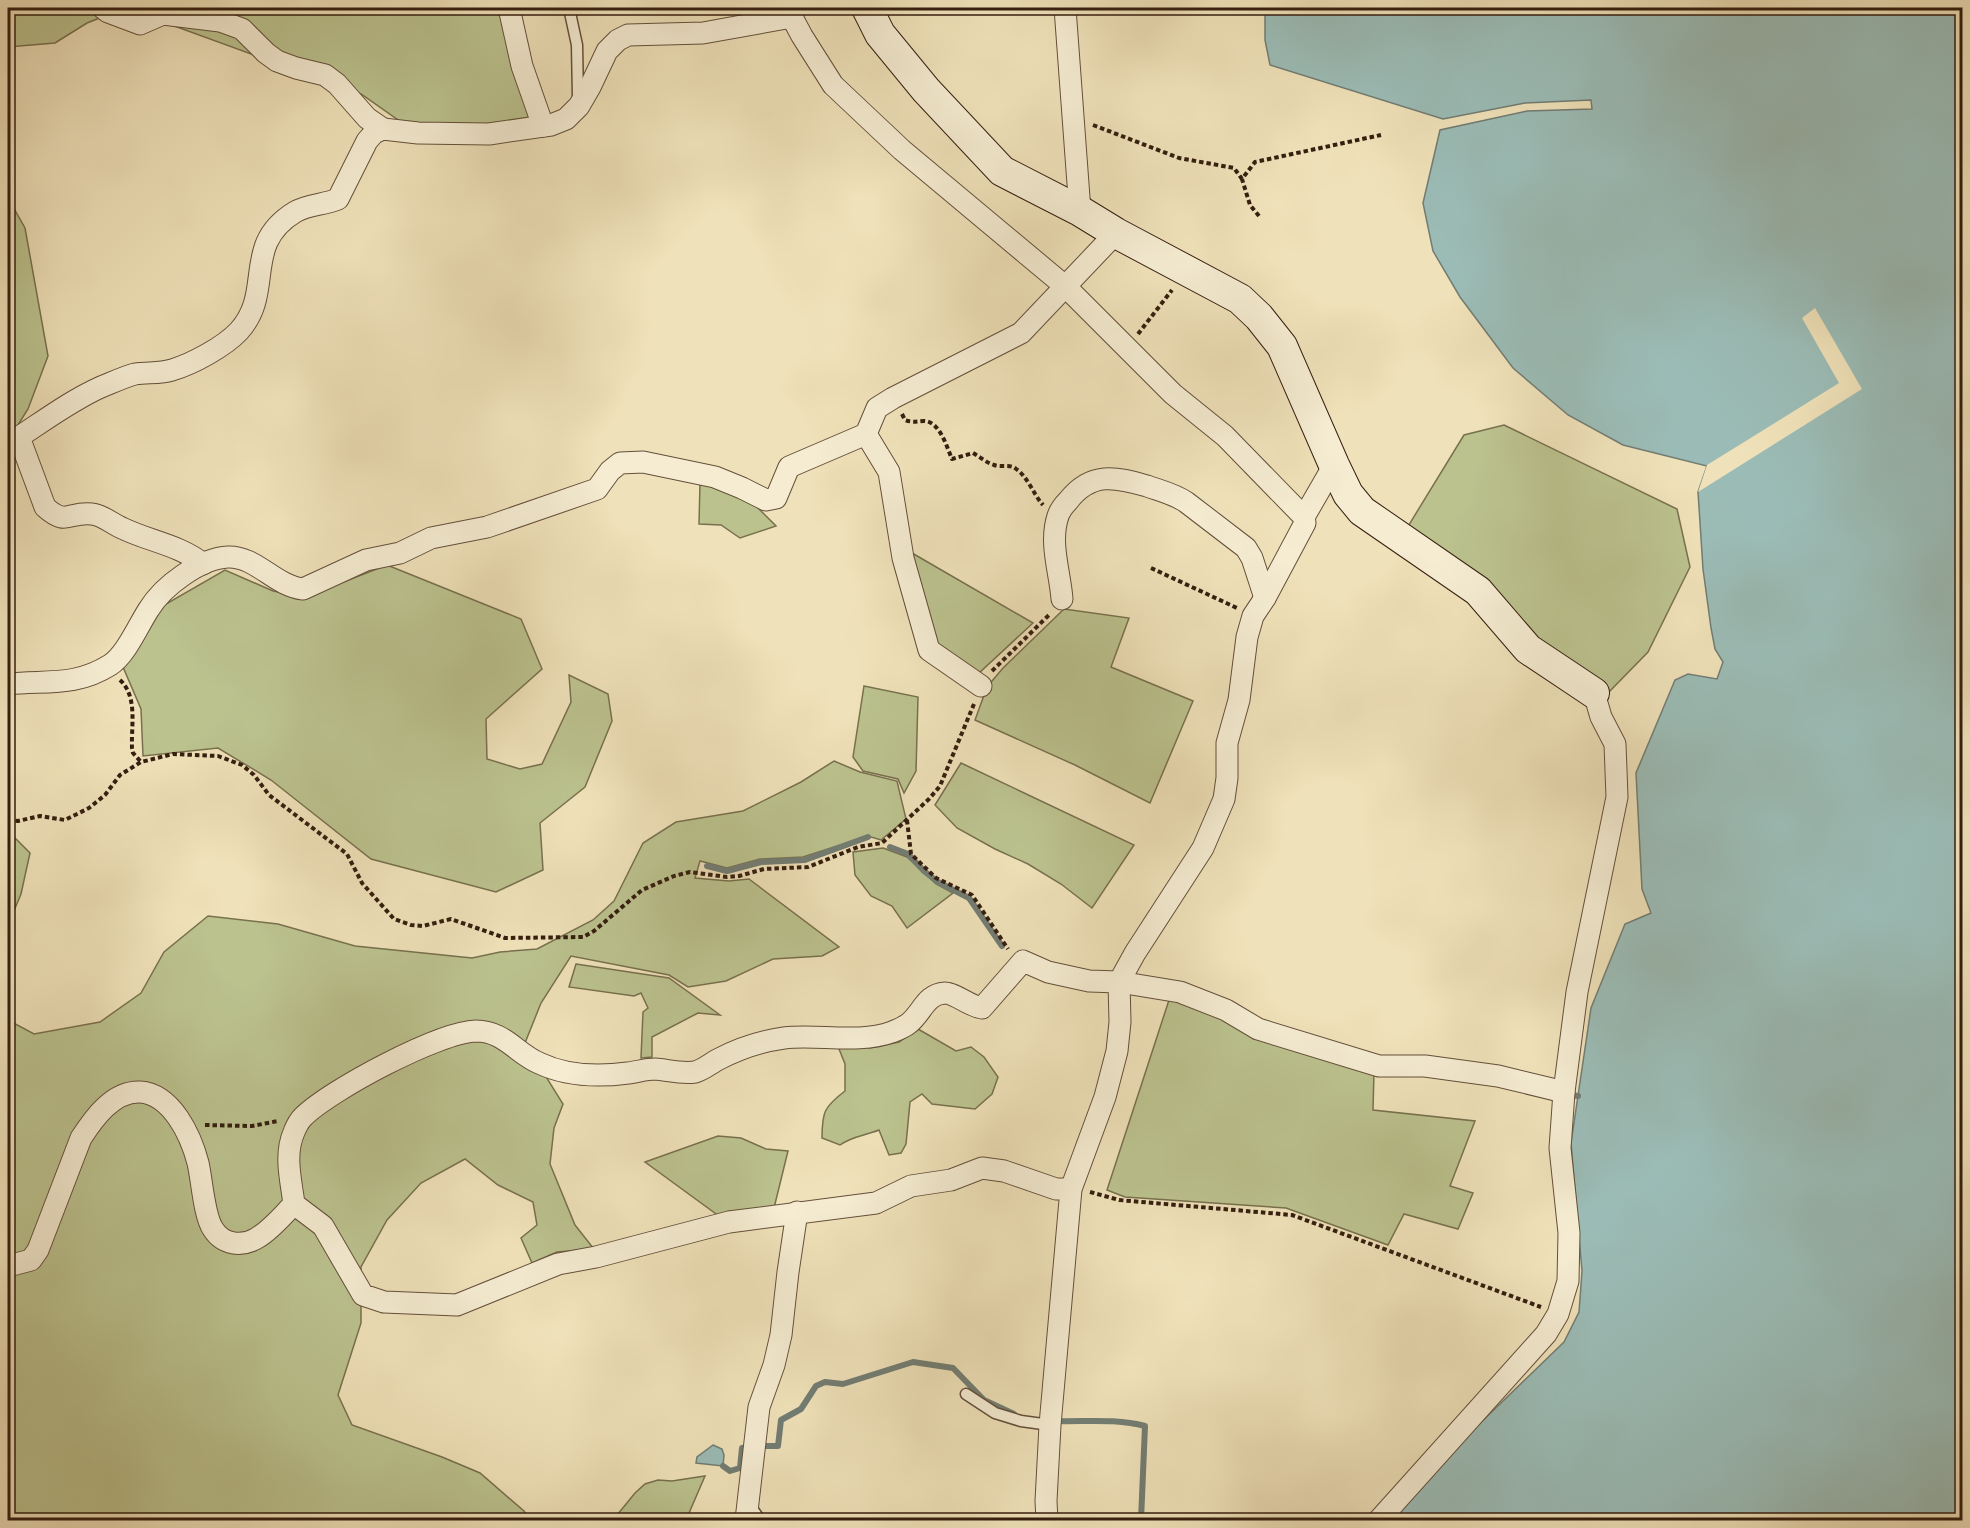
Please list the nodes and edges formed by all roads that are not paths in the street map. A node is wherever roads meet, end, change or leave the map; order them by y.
1 (103, 8) edge
2 (509, 8) edge
3 (569, 8) edge
4 (867, 8) edge
5 (1065, 8) edge
6 (789, 12) edge
7 (579, 106) junction
8 (543, 126) junction
9 (383, 129) junction
10 (1080, 211) junction
11 (1116, 233) junction
12 (1066, 287) junction
13 (866, 434) junction
14 (1334, 465) junction
15 (1304, 517) junction
16 (203, 564) junction
17 (1265, 598) junction
18 (1062, 599) road end
19 (8, 684) edge
20 (981, 686) road end
21 (1594, 693) joint
22 (1119, 982) junction
23 (1564, 1092) junction
24 (1071, 1189) junction
25 (294, 1204) junction
26 (797, 1212) junction
27 (8, 1262) edge
28 (966, 1394) dead end
29 (1050, 1425) junction
30 (752, 1515) edge
31 (1047, 1521) edge
32 (1378, 1521) edge

1 - 9 street
2 - 8 street
3 - 7 lane
4 - 10 street
5 - 10 street
6 - 7 street
6 - 12 street
7 - 8 street
8 - 9 street
9 - 16 street
10 - 11 street
11 - 12 street
11 - 14 street
12 - 13 street
12 - 15 street
13 - 16 street
13 - 20 street
14 - 15 street
14 - 21 street
15 - 17 street
16 - 19 street
17 - 18 street
17 - 22 street
21 - 23 street
22 - 23 street
22 - 24 street
22 - 25 street
23 - 32 street
24 - 26 street
24 - 29 street
25 - 26 street
25 - 27 street
26 - 30 street
28 - 29 lane
29 - 31 street

